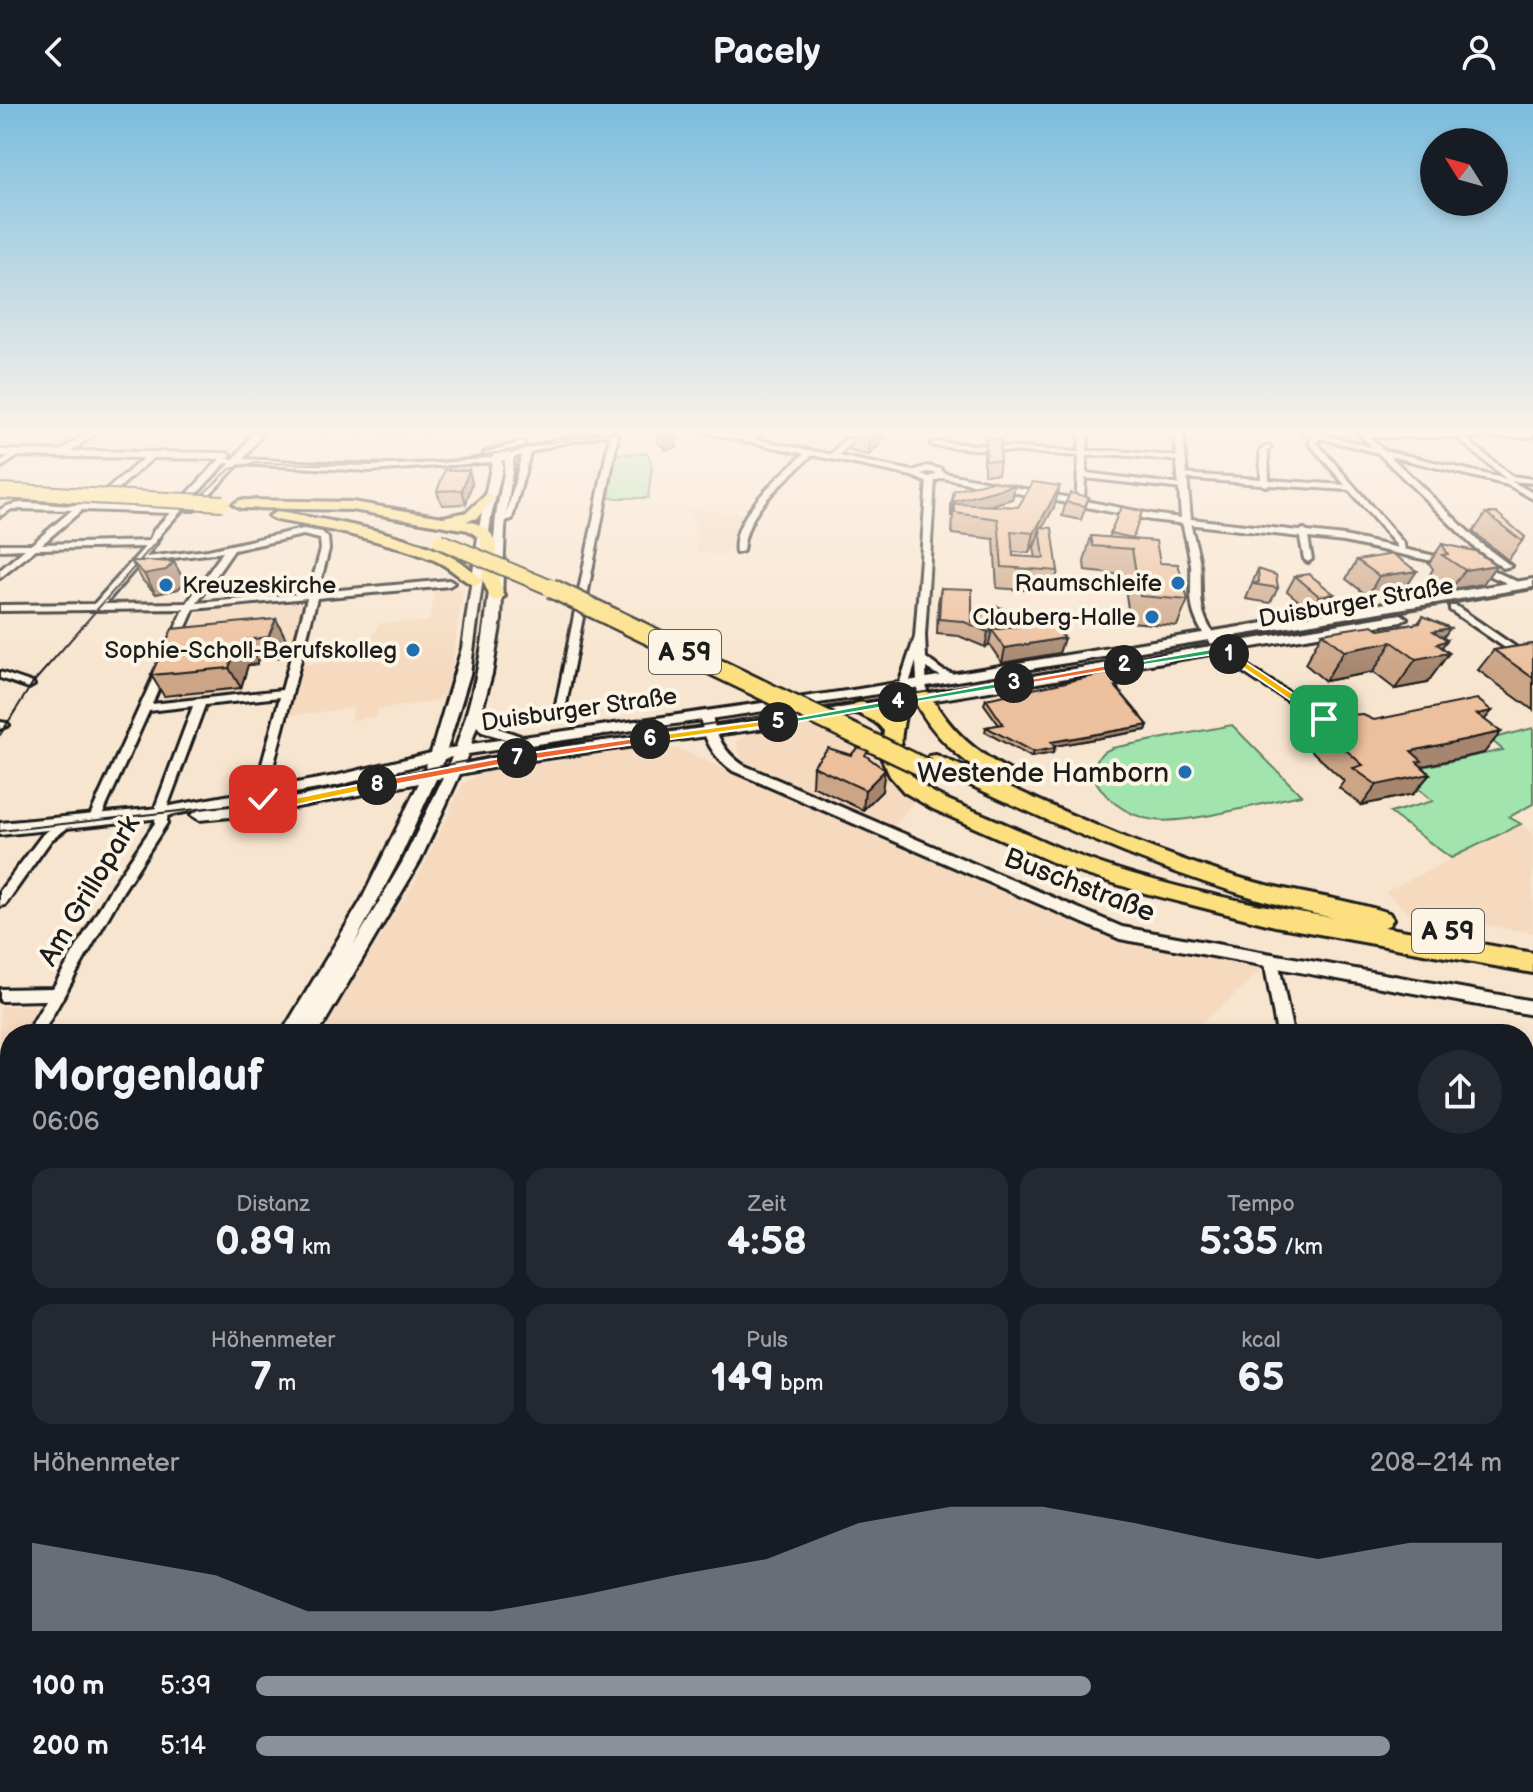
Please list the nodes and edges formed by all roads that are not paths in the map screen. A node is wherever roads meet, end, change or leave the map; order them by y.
1 (75, 512) edge
2 (175, 512) edge
3 (185, 512) edge
4 (260, 512) edge
5 (277, 512) edge
6 (373, 512) edge
7 (475, 512) edge
8 (487, 512) edge
9 (505, 512) edge
10 (507, 512) edge
11 (599, 512) edge
12 (752, 512) edge
13 (927, 512) edge
14 (1126, 512) edge
15 (1185, 512) edge
16 (1372, 512) edge
17 (1443, 512) edge
18 (504, 521) junction
19 (1186, 522) junction
20 (445, 532) junction
21 (1303, 532) junction
22 (485, 537) junction
23 (153, 542) junction
24 (35, 546) junction
25 (0, 547) edge
26 (231, 548) junction
27 (416, 549) junction
28 (739, 551) dead end
29 (1401, 551) junction
30 (1308, 559) dead end
31 (138, 560) junction
32 (1506, 566) dead end
33 (0, 575) edge
34 (475, 581) junction
35 (449, 583) dead end
36 (1521, 586) edge
37 (1533, 595) edge
38 (497, 596) junction
39 (312, 597) junction
40 (191, 606) junction
41 (97, 607) junction
42 (0, 608) edge
43 (1453, 608) junction
44 (920, 635) junction
45 (1222, 642) junction
46 (923, 660) junction
47 (1533, 664) edge
48 (0, 675) edge
49 (957, 677) junction
50 (29, 685) dead end
51 (910, 692) junction
52 (286, 693) junction
53 (200, 703) junction
54 (145, 708) junction
55 (861, 708) junction
56 (560, 710) dead end
57 (474, 713) junction
58 (1324, 719) edge
59 (707, 724) junction
60 (892, 729) junction
61 (530, 739) junction
62 (457, 760) junction
63 (433, 764) junction
64 (265, 798) junction
65 (161, 813) junction
66 (94, 820) junction
67 (66, 823) junction
68 (0, 829) edge
69 (0, 901) edge
70 (1370, 925) junction
71 (1533, 947) edge
72 (1271, 960) junction
73 (1533, 963) edge
74 (57, 994) junction
75 (0, 995) edge
76 (1533, 1008) edge
77 (40, 1024) edge
78 (297, 1024) edge
79 (313, 1024) edge
80 (1283, 1024) edge

1 - 24 street
2 - 23 street
3 - 23 street
4 - 27 highway
5 - 20 highway, A 59
6 - 20 highway
7 - 20 highway
8 - 22 main road
9 - 18 main road
10 - 18 street
11 - 56 street
12 - 28 street
13 - 44 street
14 - 19 street
15 - 19 street
16 - 29 street
17 - 32 street
18 - 22 highway
18 - 38 main road
19 - 21 street
19 - 45 street
20 - 22 highway
20 - 70 highway, A 59, bridge
21 - 29 street
21 - 30 street
22 - 27 highway
22 - 34 main road
22 - 38 highway
23 - 24 street
23 - 31 street
24 - 25 street
24 - 33 street
26 - 31 street
26 - 39 street
26 - 40 street
27 - 34 highway
29 - 36 street
31 - 41 street
34 - 63 main road
35 - 39 street
36 - 37 street
36 - 45 main road, Duisburger Straße
37 - 43 main road, Duisburger Straße
38 - 57 main road
39 - 40 street
39 - 52 street
40 - 41 street
40 - 54 street
41 - 42 street
43 - 45 main road, Duisburger Straße
43 - 47 street
44 - 46 street
44 - 51 street
45 - 49 main road, Duisburger Straße
45 - 51 main road, Duisburger Straße
45 - 58 street
46 - 49 street
46 - 51 street
48 - 50 street
49 - 51 main road, Duisburger Straße
51 - 55 main road, Duisburger Straße
51 - 59 main road, Duisburger Straße
51 - 60 highway
51 - 70 highway
52 - 53 street
52 - 64 street
53 - 54 street
53 - 65 street, Am Grillopark
54 - 66 street
55 - 59 main road, Duisburger Straße
55 - 60 highway
57 - 61 main road
57 - 62 main road
59 - 61 main road, Duisburger Straße
59 - 62 main road, Duisburger Straße
59 - 72 street, Buschstraße
60 - 70 highway
61 - 62 main road, Duisburger Straße
62 - 63 main road, Duisburger Straße
62 - 79 main road
63 - 64 main road, Duisburger Straße
63 - 78 main road
64 - 65 main road
64 - 65 main road
65 - 66 main road
65 - 74 street, Am Grillopark
66 - 67 main road
67 - 68 main road
67 - 69 street
70 - 71 highway, A 59
70 - 73 highway, A 59
72 - 76 street, Buschstraße
72 - 80 street
74 - 75 street
74 - 77 street, Am Grillopark

